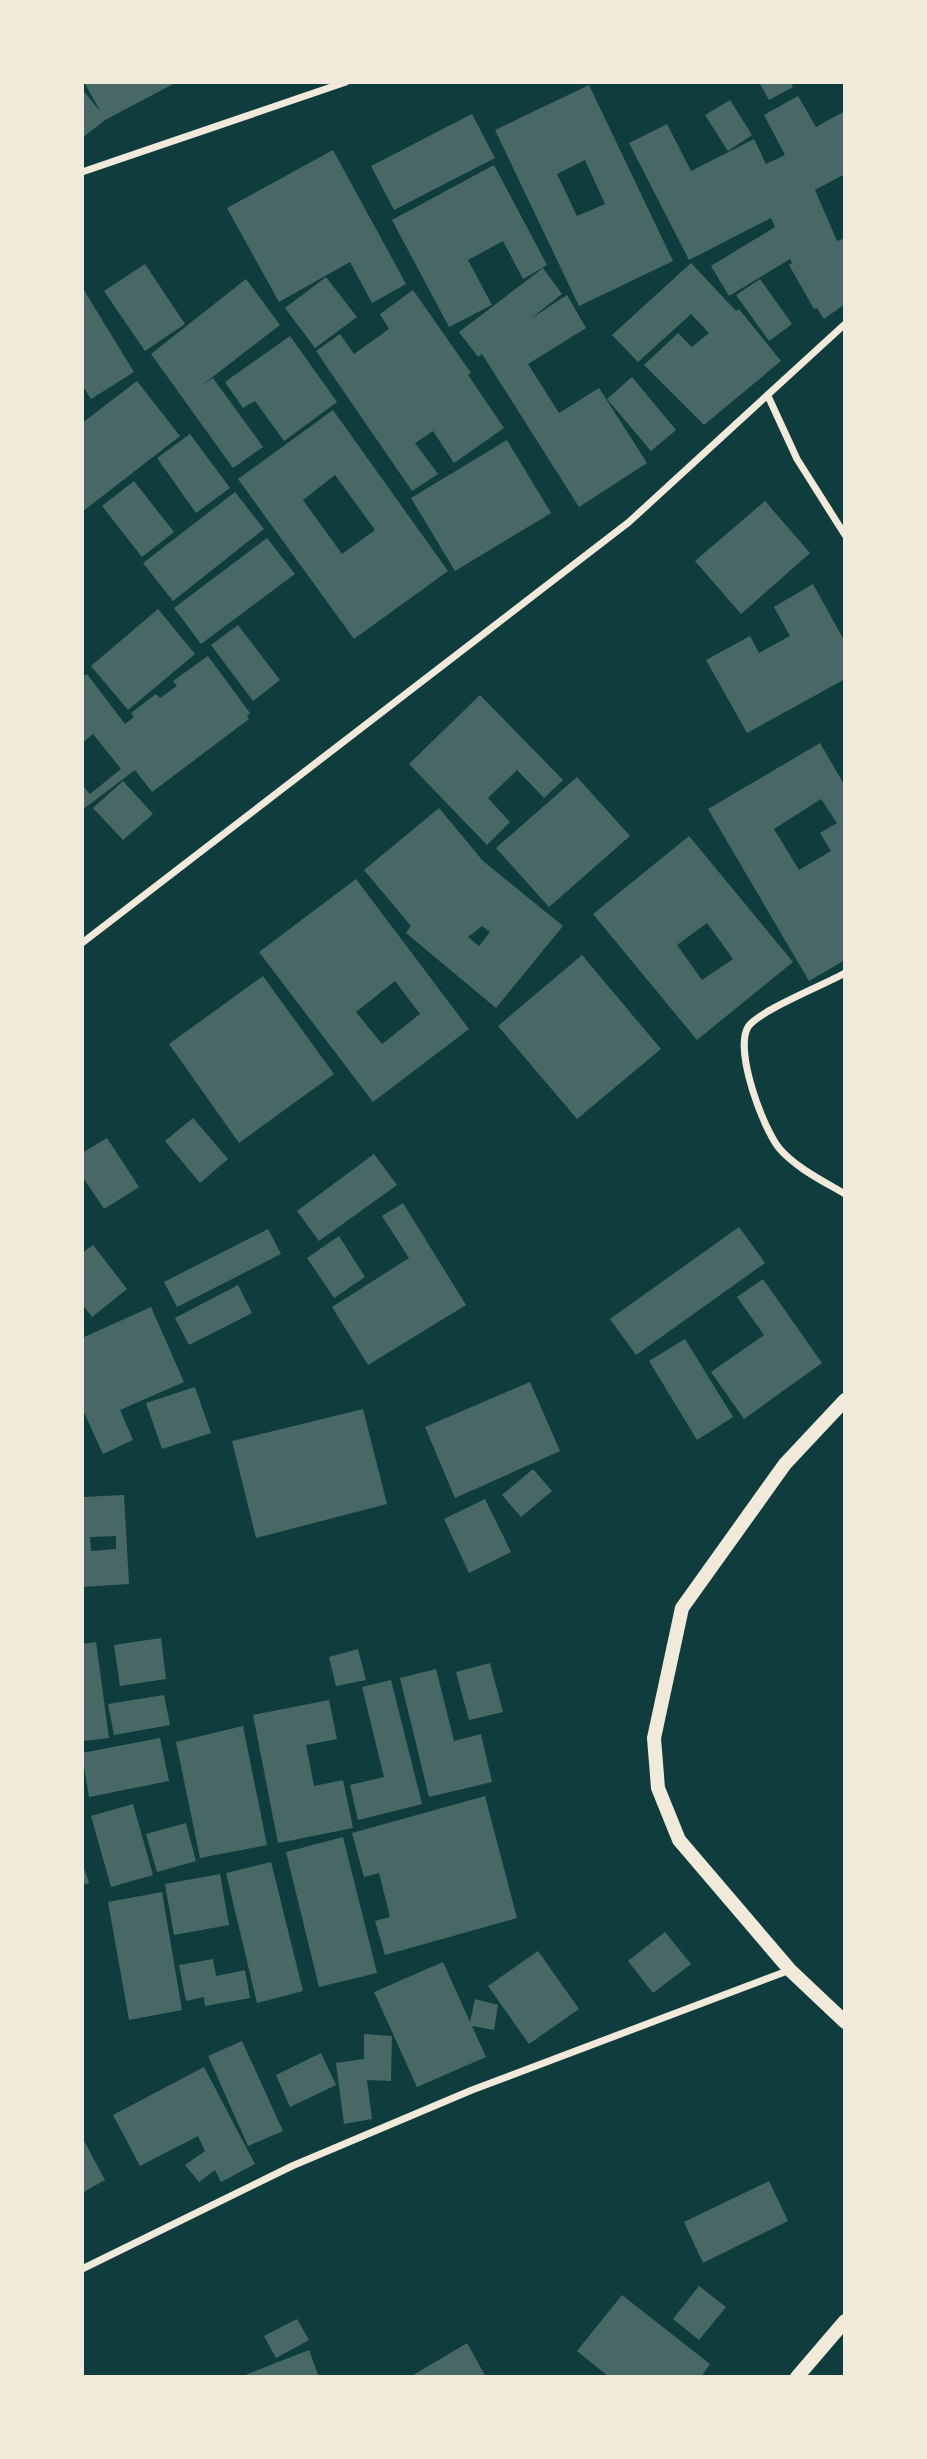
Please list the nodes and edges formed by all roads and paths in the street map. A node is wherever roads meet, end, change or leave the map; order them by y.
1 (346, 82) edge
2 (82, 172) edge
3 (845, 324) edge
4 (768, 396) junction
5 (845, 535) edge
6 (82, 943) edge
7 (845, 973) edge
8 (845, 1194) edge
9 (845, 1400) edge
10 (790, 1970) junction
11 (845, 2022) edge
12 (82, 2269) edge
13 (845, 2321) edge
14 (797, 2377) edge

1 - 2 street
3 - 4 street
4 - 5 street
4 - 6 street
7 - 8 street
9 - 10 main road
10 - 11 main road
10 - 12 street
13 - 14 main road

